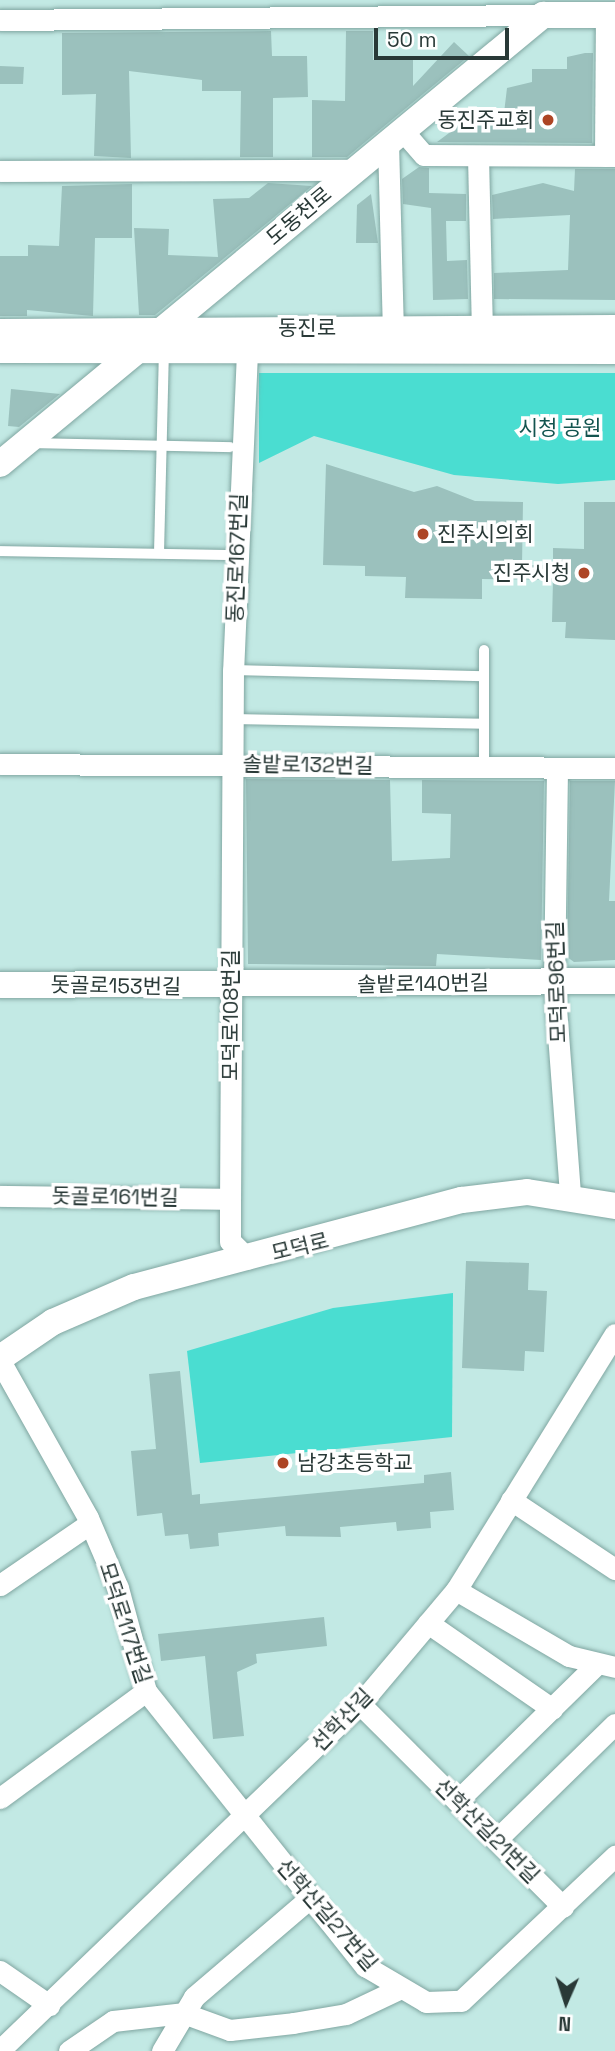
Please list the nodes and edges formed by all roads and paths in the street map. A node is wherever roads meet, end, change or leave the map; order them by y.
1 (249, 8) edge
2 (324, 8) edge
3 (393, 8) edge
4 (492, 8) edge
5 (542, 15) junction
6 (610, 15) edge
7 (0, 20) edge
8 (395, 136) junction
9 (478, 156) junction
10 (610, 156) edge
11 (355, 170) junction
12 (0, 171) edge
13 (393, 327) junction
14 (482, 328) junction
15 (615, 328) edge
16 (0, 332) edge
17 (163, 341) junction
18 (0, 350) edge
19 (615, 351) edge
20 (137, 352) junction
21 (247, 352) junction
22 (25, 443) junction
23 (160, 446) junction
24 (230, 447) dead end
25 (0, 464) edge
26 (0, 551) edge
27 (159, 553) junction
28 (236, 555) junction
29 (484, 650) dead end
30 (233, 670) junction
31 (484, 676) junction
32 (232, 719) junction
33 (484, 724) junction
34 (0, 764) edge
35 (232, 764) junction
36 (484, 768) junction
37 (615, 768) edge
38 (557, 769) junction
39 (554, 981) junction
40 (615, 981) edge
41 (0, 985) edge
42 (231, 987) junction
43 (570, 1195) junction
44 (0, 1196) edge
45 (230, 1199) junction
46 (615, 1206) edge
47 (248, 1259) junction
48 (615, 1334) edge
49 (0, 1360) edge
50 (511, 1500) junction
51 (89, 1524) junction
52 (615, 1569) edge
53 (0, 1585) edge
54 (456, 1590) junction
55 (428, 1623) junction
56 (606, 1666) edge
57 (146, 1691) junction
58 (360, 1704) junction
59 (552, 1709) junction
60 (615, 1724) edge
61 (0, 1798) edge
62 (457, 1801) junction
63 (244, 1818) junction
64 (496, 1840) junction
65 (615, 1856) edge
66 (310, 1898) junction
67 (563, 1907) junction
68 (0, 1971) edge
69 (399, 1989) junction
70 (49, 2005) junction
71 (183, 2013) junction
72 (0, 2050) edge
73 (69, 2051) edge
74 (162, 2051) edge

1 - 2 street
1 - 7 street
2 - 3 street
3 - 4 street
4 - 5 street
5 - 6 street
5 - 8 street, 도동천로
6 - 10 street
8 - 9 street
8 - 11 street, 도동천로
8 - 13 street
9 - 10 street
9 - 14 street
11 - 12 street
11 - 17 street, 도동천로
13 - 14 street, 동진로
13 - 17 street, 동진로
14 - 15 street, 동진로
16 - 17 street, 동진로
17 - 20 street, 동진로
17 - 21 street, 동진로
17 - 23 lane
18 - 20 street, 동진로
19 - 21 street, 동진로
20 - 22 street
21 - 28 street, 동진로167번길
22 - 23 lane
22 - 25 street
23 - 24 lane
23 - 27 lane
26 - 27 lane
27 - 28 lane
28 - 30 street, 동진로167번길
29 - 31 lane
30 - 31 lane
30 - 32 street, 동진로167번길
31 - 33 lane
32 - 33 lane
32 - 35 street, 동진로167번길
33 - 36 lane
34 - 35 street, 솔밭로132번길
35 - 36 street, 솔밭로132번길
35 - 42 street, 모덕로108번길
36 - 38 street, 솔밭로132번길
37 - 38 street, 솔밭로132번길
38 - 39 street, 모덕로96번길
39 - 40 street, 솔밭로140번길
39 - 42 street, 솔밭로140번길
39 - 43 street, 모덕로96번길
41 - 42 street, 돗골로153번길
42 - 45 street, 모덕로108번길
43 - 46 street, 모덕로
43 - 47 street, 모덕로
44 - 45 street, 돗골로161번길
45 - 47 street, 모덕로108번길
47 - 49 street, 모덕로
48 - 50 street, 선학산길
49 - 51 street, 모덕로117번길
50 - 52 street
50 - 54 street, 선학산길
51 - 53 street
51 - 57 street, 모덕로117번길
54 - 55 street, 선학산길
54 - 56 street
55 - 58 street, 선학산길
55 - 59 street
56 - 59 street
57 - 61 street
57 - 63 street, 모덕로117번길
58 - 62 street, 선학산길21번길
58 - 63 street, 선학산길
59 - 62 street
60 - 64 street
62 - 64 street, 선학산길21번길
63 - 66 street, 선학산길27번길
63 - 70 street, 선학산길
64 - 67 street, 선학산길21번길
65 - 67 street
66 - 69 street, 선학산길27번길
66 - 71 street
67 - 69 street, 선학산길27번길
68 - 70 street
69 - 71 street
70 - 72 street, 선학산길
71 - 73 street
71 - 74 street

